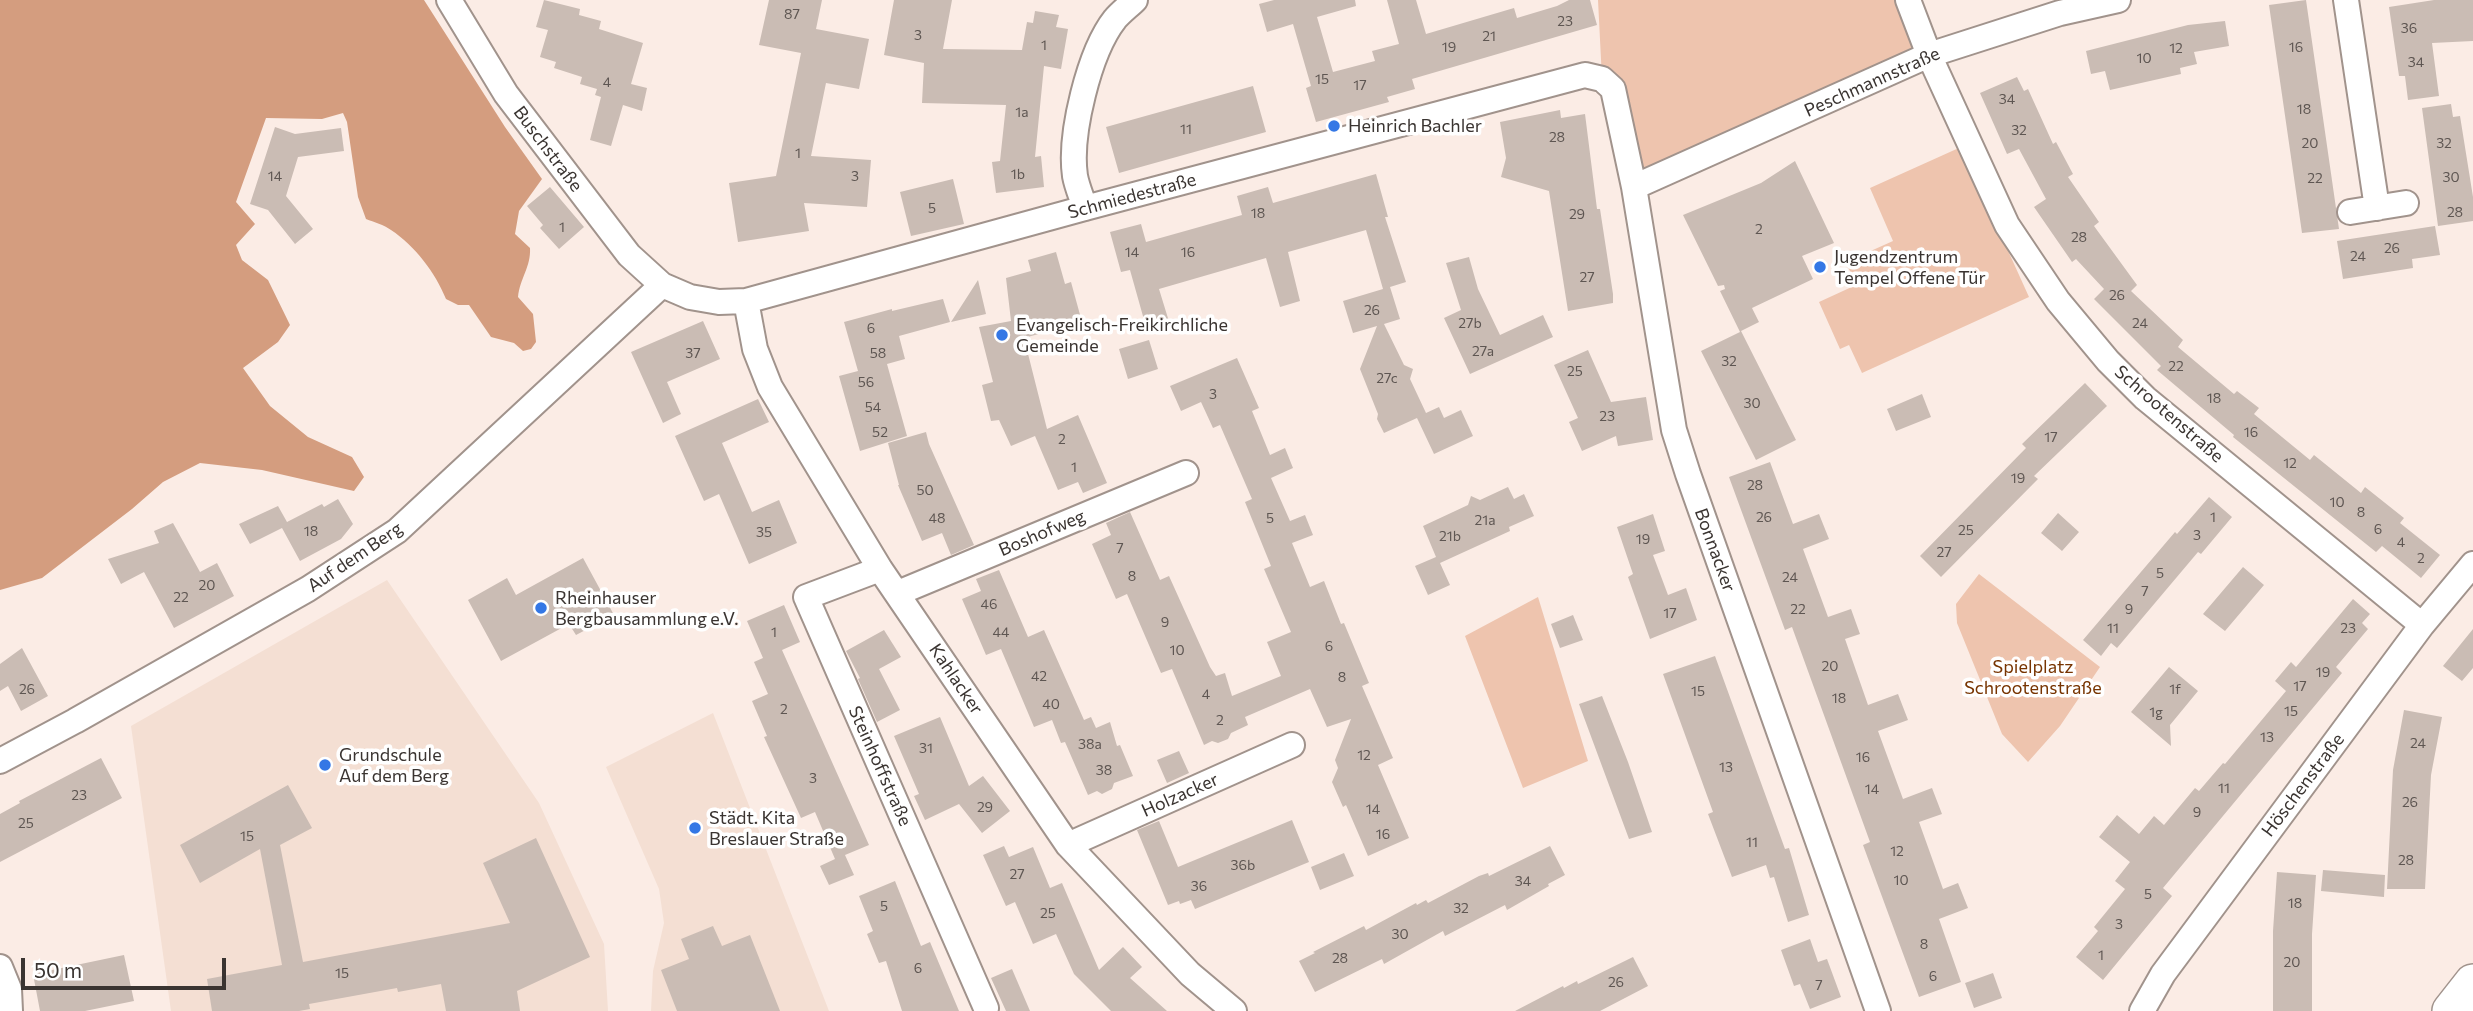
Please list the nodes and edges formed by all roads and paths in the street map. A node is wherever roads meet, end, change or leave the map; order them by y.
1 (449, 0) edge
2 (1135, 0) edge
3 (1908, 0) edge
4 (2118, 0) edge
5 (2347, 0) edge
6 (1929, 55) junction
7 (1602, 79) joint
8 (1634, 187) junction
9 (2406, 203) dead end
10 (1085, 208) junction
11 (2377, 208) junction
12 (2350, 212) dead end
13 (662, 285) junction
14 (746, 301) junction
15 (1186, 473) dead end
16 (2473, 565) edge
17 (880, 569) junction
18 (898, 593) junction
19 (2422, 625) junction
20 (1292, 745) dead end
21 (0, 761) edge
22 (1068, 845) junction
23 (0, 967) edge
24 (2473, 983) edge
25 (986, 1008) dead end
26 (10, 1011) edge
27 (1234, 1011) edge
28 (1878, 1011) edge
29 (2142, 1011) edge
30 (2451, 1011) edge

1 - 13 street, Buschstraße
2 - 10 street
3 - 6 street, Schrootenstraße
4 - 6 street, Peschmannstraße
5 - 11 street
6 - 8 street, Peschmannstraße
6 - 19 street, Schrootenstraße
7 - 8 street, Bonnacker
7 - 10 street, Schmiedestraße
8 - 28 street, Bonnacker
9 - 11 street
10 - 14 street, Schmiedestraße
11 - 12 street
13 - 14 street, Schmiedestraße
13 - 21 street, Auf dem Berg
14 - 17 street, Kahlacker
15 - 18 street, Boshofweg
16 - 19 street, Höschenstraße
17 - 18 street, Kahlacker
17 - 25 street, Steinhoffstraße
18 - 22 street, Kahlacker
19 - 29 street, Höschenstraße
20 - 22 street, Holzacker
22 - 27 street, Kahlacker
23 - 26 street
24 - 30 street

